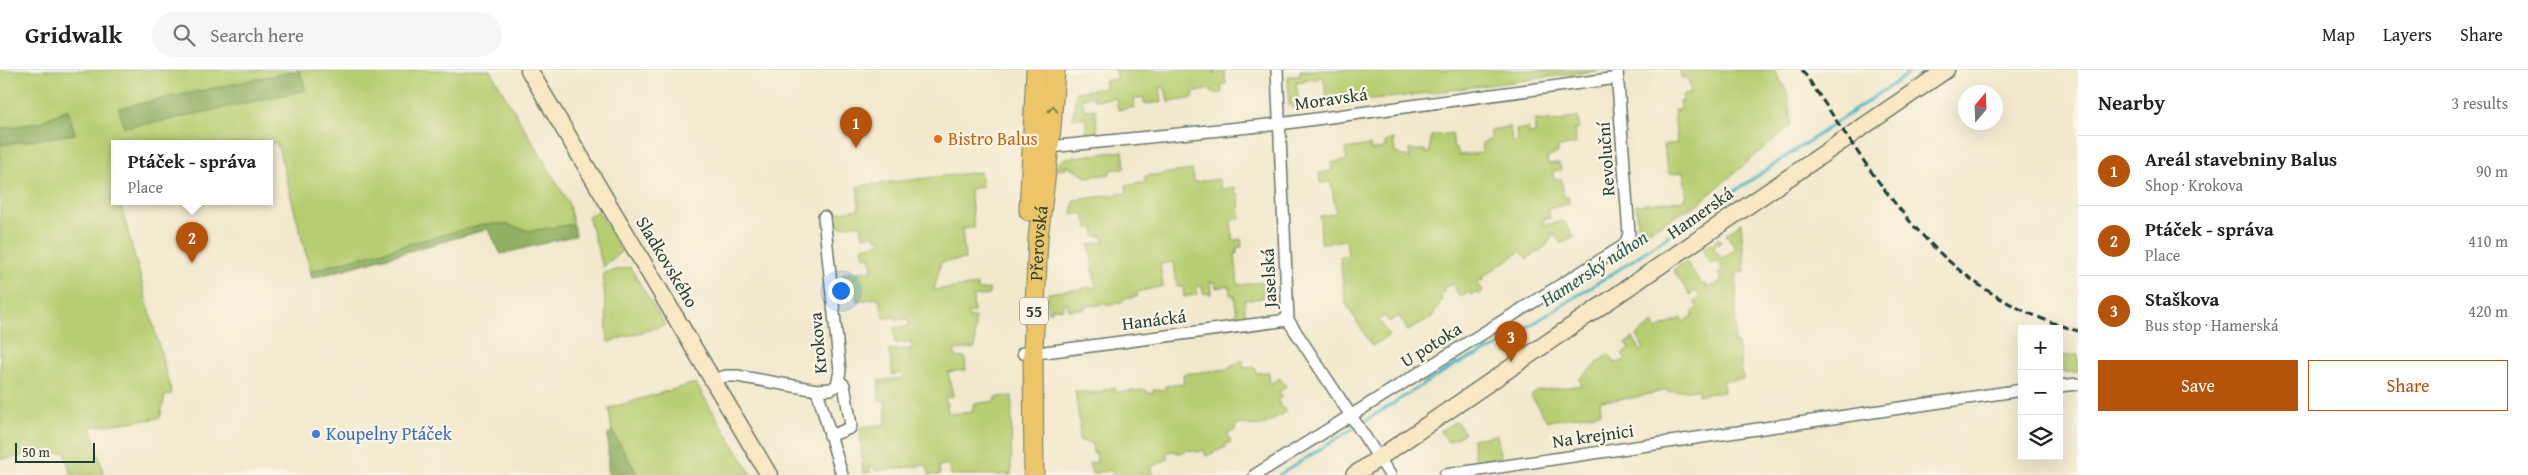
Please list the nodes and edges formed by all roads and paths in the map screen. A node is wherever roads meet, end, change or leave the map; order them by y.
1 (529, 70) edge
2 (1036, 70) edge
3 (1055, 70) edge
4 (1277, 70) edge
5 (1946, 70) edge
6 (1617, 74) edge
7 (1279, 124) junction
8 (1049, 147) junction
9 (824, 217) dead end
10 (1625, 245) joint
11 (1288, 320) junction
12 (1028, 353) junction
13 (713, 380) junction
14 (839, 380) junction
15 (2078, 384) edge
16 (2063, 386) edge
17 (817, 390) junction
18 (2018, 391) edge
19 (1352, 417) junction
20 (830, 436) junction
21 (1378, 459) junction
22 (769, 475) edge
23 (842, 475) edge
24 (1023, 475) edge
25 (1034, 475) edge
26 (1255, 475) edge
27 (1354, 475) edge
28 (1390, 475) edge
29 (1445, 475) edge

1 - 13 street, Sladkovského
2 - 12 main road, Přerovská / 55
8 -> 3 main road, Přerovská / 55
4 - 7 street, Jaselská
5 - 21 street, Hamerská
6 - 7 street, Moravská
6 - 10 street, Revoluční
7 - 8 street, Moravská
7 - 11 street, Jaselská
8 - 12 main road, Přerovská / 55
9 - 14 street, Krokova
10 - 19 street, U potoka
11 - 12 street, Hanácká
11 - 19 street, Jaselská
12 - 24 main road, Přerovská / 55
12 - 25 main road, Přerovská / 55
13 - 17 street, Krokova
13 - 22 street, Sladkovského
14 - 17 street, Krokova
14 - 20 street
15 - 16 street
17 - 20 street, Krokova
18 - 29 street, Na krejnici
19 - 21 street, Jaselská
19 - 26 street, U potoka
20 - 23 street, Krokova
21 - 27 street, Hamerská
21 - 28 street, Jaselská

